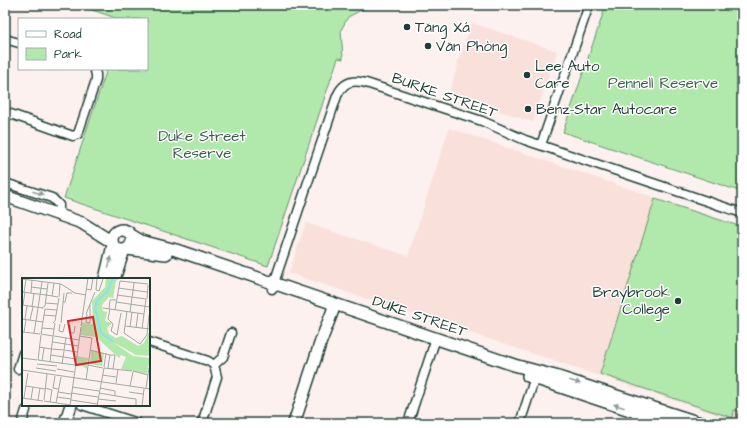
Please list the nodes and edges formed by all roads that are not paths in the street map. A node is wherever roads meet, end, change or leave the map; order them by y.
1 (589, 5) edge
2 (5, 39) edge
3 (18, 43) edge
4 (94, 70) edge
5 (5, 112) edge
6 (541, 145) junction
7 (5, 183) edge
8 (5, 196) edge
9 (742, 213) edge
10 (60, 214) junction
11 (118, 231) junction
12 (131, 235) junction
13 (113, 244) junction
14 (126, 249) junction
15 (105, 278) edge
16 (114, 278) edge
17 (273, 286) junction
18 (332, 307) junction
19 (231, 333) dead end
20 (435, 341) junction
21 (150, 342) edge
22 (22, 357) edge
23 (214, 365) junction
24 (18, 369) dead end
25 (536, 375) junction
26 (71, 406) edge
27 (85, 406) edge
28 (639, 407) junction
29 (26, 410) dead end
30 (22, 423) edge
31 (65, 423) edge
32 (138, 423) edge
33 (202, 423) edge
34 (294, 423) edge
35 (408, 423) edge
36 (520, 423) edge
37 (634, 423) edge
38 (669, 423) edge
39 (700, 423) edge

1 - 6 street
2 - 3 street
4 - 5 street
6 - 9 street, BURKE STREET
6 - 17 street, BURKE STREET
7 -> 10 street
8 - 10 street
10 - 11 street
10 - 13 street
11 - 12 street
11 - 13 street
12 - 14 street
12 - 17 street, DUKE STREET
13 - 14 street
15 -> 13 street
14 - 16 street
14 - 17 street, DUKE STREET
17 - 18 street, DUKE STREET
18 - 20 street, DUKE STREET
18 - 34 street
19 - 23 street
20 - 25 street, DUKE STREET
20 - 35 street
21 - 23 street
22 - 24 street
23 - 33 street
25 - 28 street, DUKE STREET
25 - 36 street
26 - 31 street
27 - 32 street
28 - 37 street
28 - 38 street, DUKE STREET
28 - 39 street, DUKE STREET
29 - 30 street

